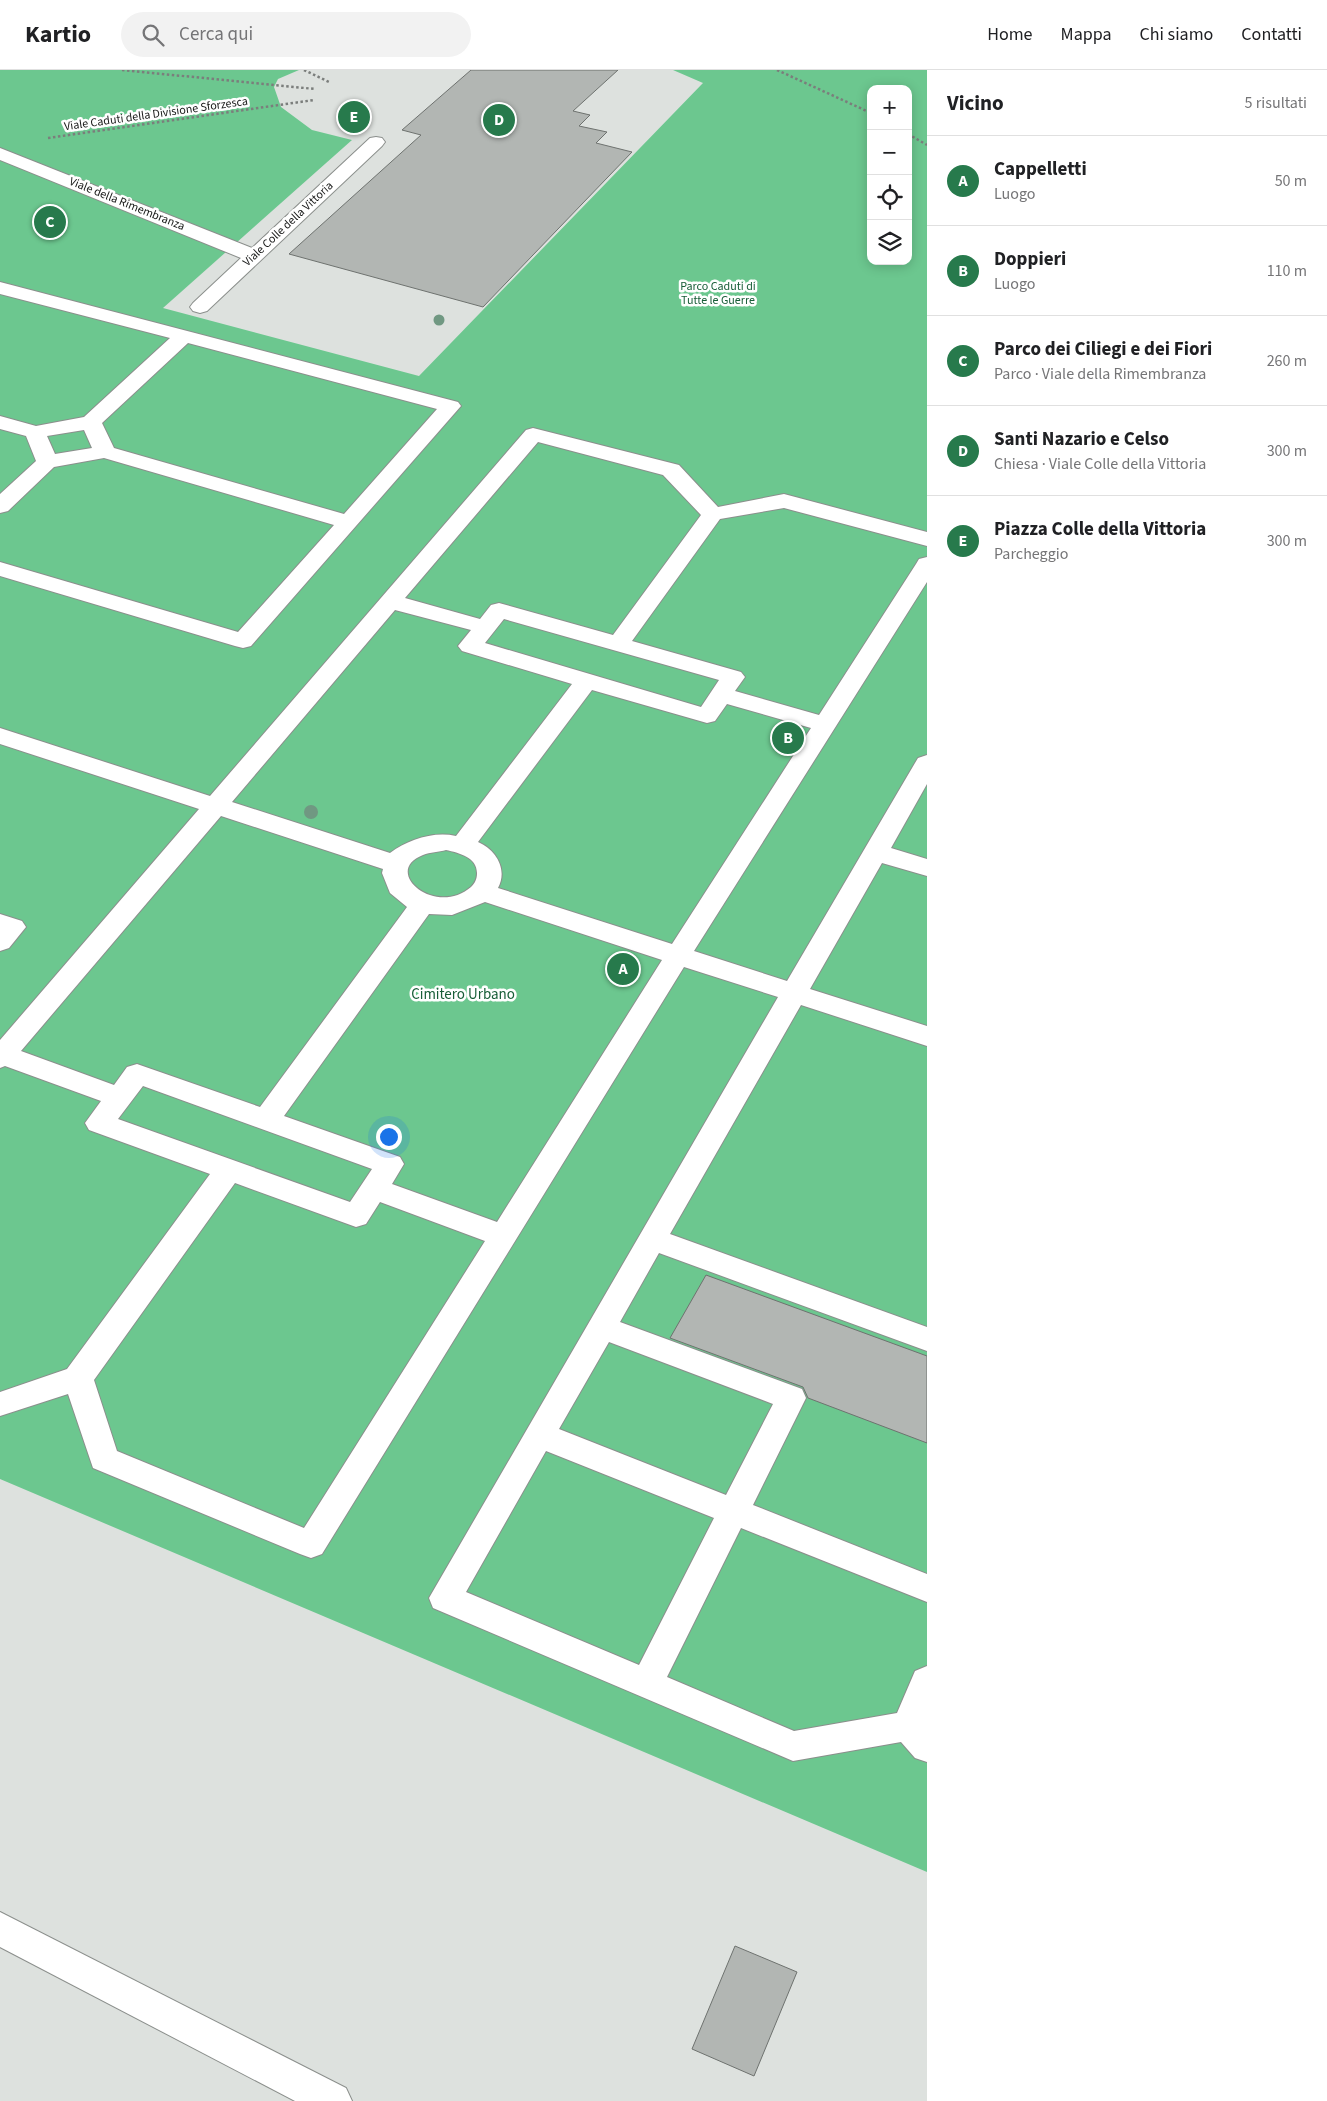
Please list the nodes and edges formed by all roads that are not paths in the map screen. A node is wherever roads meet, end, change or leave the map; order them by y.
1 (376, 142) dead end
2 (0, 153) edge
3 (254, 256) junction
4 (0, 288) edge
5 (200, 307) dead end
6 (184, 336) junction
7 (0, 422) edge
8 (91, 422) junction
9 (35, 432) junction
10 (105, 452) junction
11 (47, 462) junction
12 (0, 506) edge
13 (713, 514) junction
14 (348, 522) junction
15 (927, 539) edge
16 (927, 564) edge
17 (0, 569) edge
18 (390, 601) junction
19 (485, 627) junction
20 (618, 644) junction
21 (587, 680) junction
22 (721, 695) junction
23 (826, 724) junction
24 (0, 736) edge
25 (924, 776) edge
26 (215, 806) junction
27 (462, 845) junction
28 (876, 852) junction
29 (396, 864) junction
30 (927, 868) edge
31 (482, 892) junction
32 (423, 904) junction
33 (0, 923) edge
34 (0, 942) edge
35 (678, 956) junction
36 (794, 993) junction
37 (927, 1036) edge
38 (2, 1057) edge
39 (119, 1097) junction
40 (266, 1120) junction
41 (229, 1170) junction
42 (374, 1189) junction
43 (503, 1236) junction
44 (653, 1239) junction
45 (602, 1327) junction
46 (927, 1339) edge
47 (78, 1378) junction
48 (0, 1404) edge
49 (540, 1435) junction
50 (734, 1511) junction
51 (927, 1588) edge
52 (927, 1681) edge
53 (646, 1684) junction
54 (917, 1737) edge
55 (0, 1929) edge
56 (334, 2101) edge

1 - 3 street, Viale Colle della Vittoria
2 - 3 street, Viale della Rimembranza
3 - 5 street, Viale Colle della Vittoria
4 - 6 street
6 - 8 street
6 - 14 street
7 - 9 street
8 - 9 street
8 - 10 street
9 - 11 street
10 - 11 street
10 - 14 street
11 - 12 street
13 - 15 street
13 - 18 street
13 - 20 street
14 - 17 street
16 - 23 street
18 - 19 street
18 - 26 street
19 - 20 street
19 - 21 street
20 - 22 street
21 - 22 street
21 - 27 street
22 - 23 street
23 - 35 street
24 - 26 street
25 - 28 street
26 - 29 street
26 - 38 street
27 - 29 street
27 - 31 street
28 - 30 street
28 - 36 street
29 - 32 street
31 - 32 street
31 - 35 street
32 - 40 street
33 - 34 street
35 - 36 street
35 - 43 street
36 - 37 street
36 - 44 street
38 - 39 street
39 - 40 street
39 - 41 street
40 - 42 street
41 - 42 street
41 - 47 street
42 - 43 street
43 - 47 street
44 - 45 street
44 - 46 street
45 - 49 street
45 - 50 street
47 - 48 street
49 - 50 street
49 - 53 street
50 - 51 street
50 - 53 street
52 - 54 street
53 - 54 street
55 - 56 street

